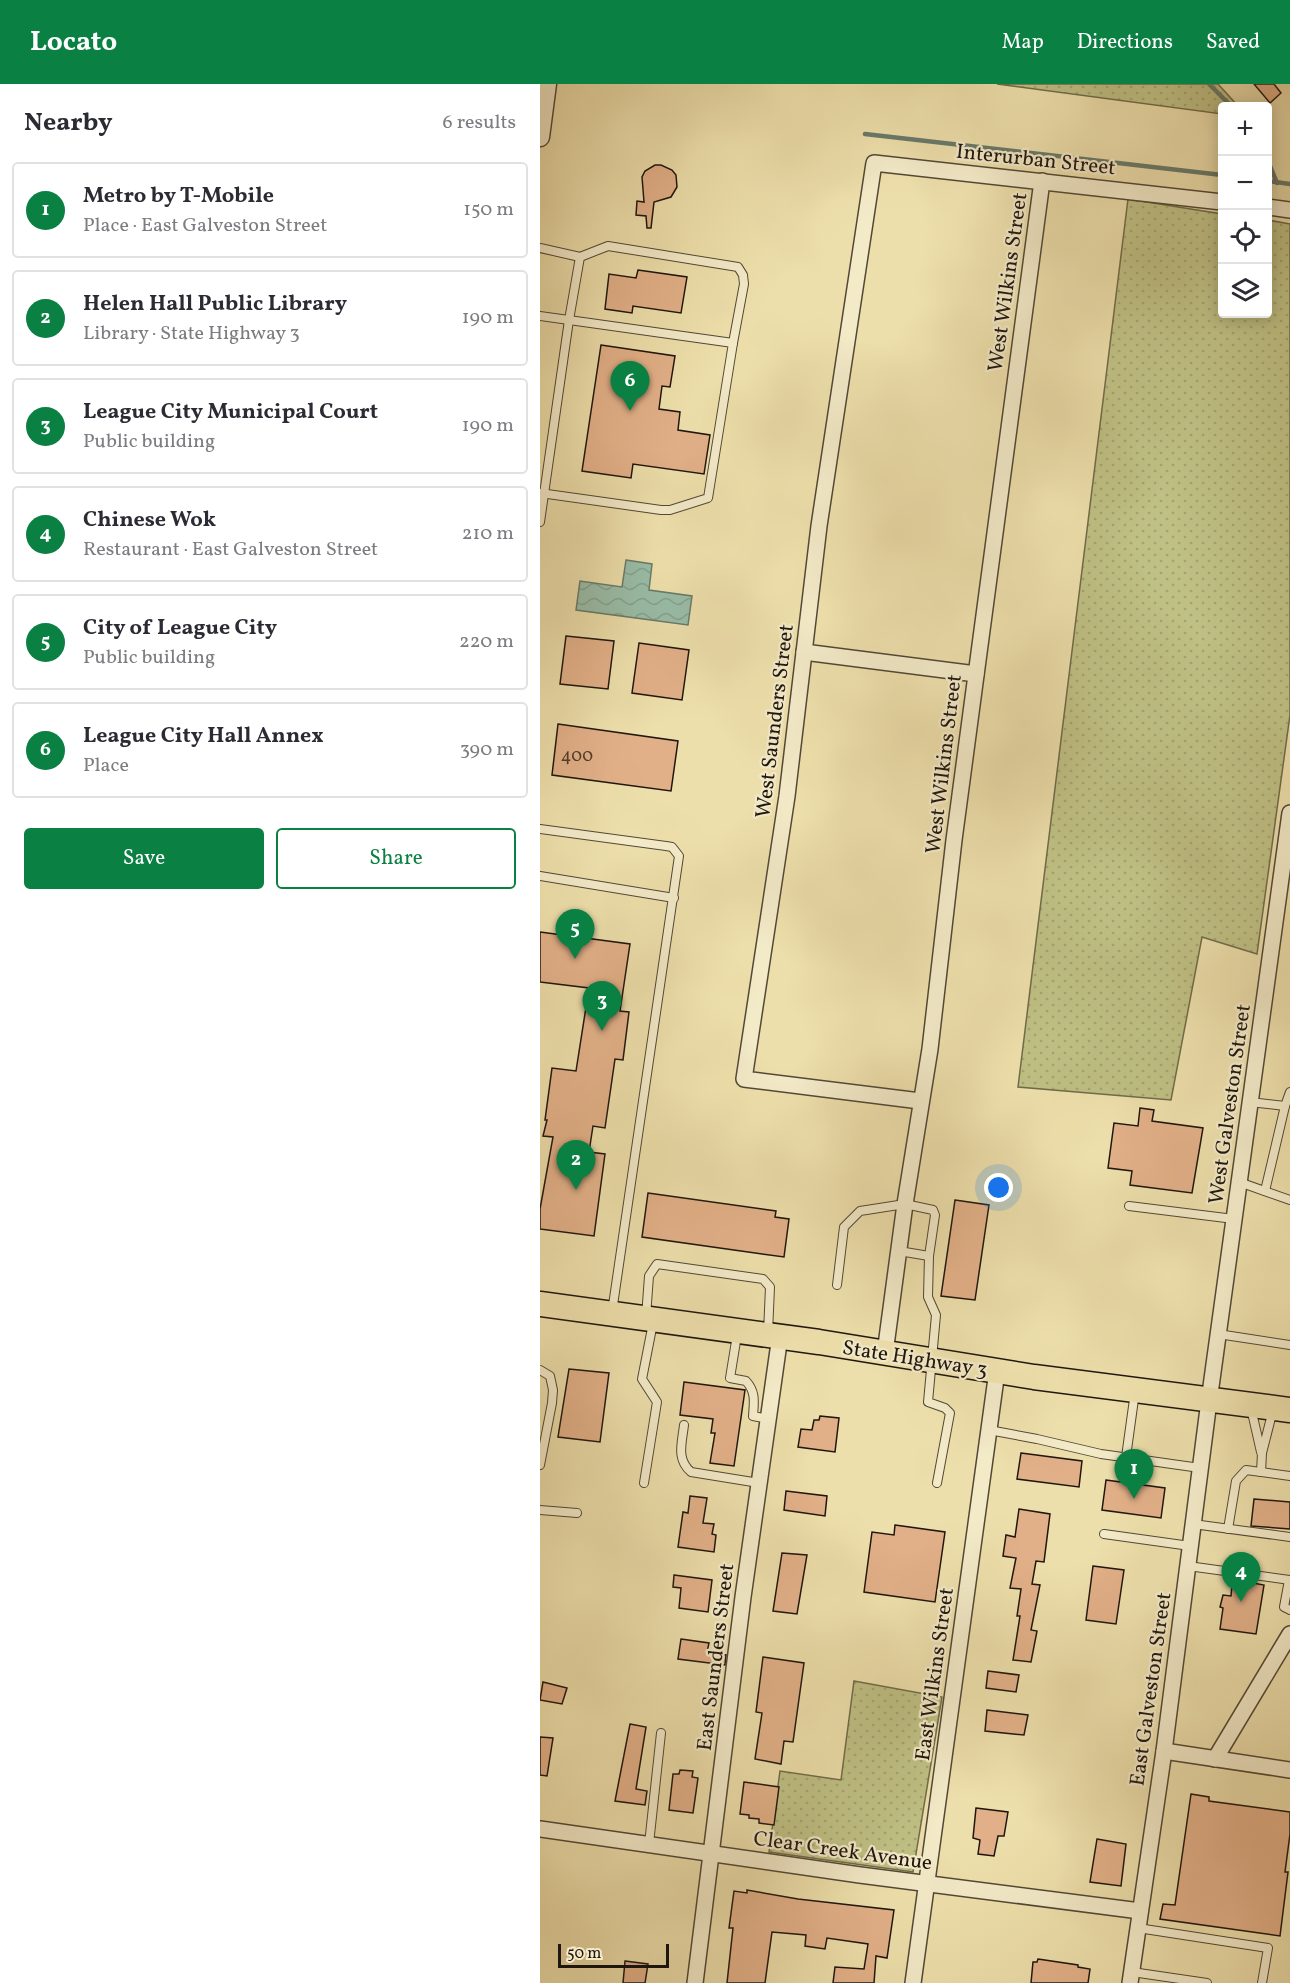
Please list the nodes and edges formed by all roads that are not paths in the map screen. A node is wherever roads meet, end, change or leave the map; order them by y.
1 (547, 84) edge
2 (540, 130) edge
3 (1042, 181) junction
4 (869, 192) joint
5 (1218, 202) edge
6 (1272, 208) edge
7 (1290, 210) edge
8 (540, 248) edge
9 (580, 257) junction
10 (540, 316) edge
11 (569, 320) junction
12 (734, 343) junction
13 (542, 493) edge
14 (540, 522) edge
15 (804, 652) junction
16 (976, 674) junction
17 (1290, 813) edge
18 (540, 829) edge
19 (540, 876) edge
20 (674, 898) junction
21 (1290, 1092) edge
22 (920, 1101) junction
23 (1250, 1101) junction
24 (1285, 1106) junction
25 (1239, 1182) junction
26 (1265, 1191) junction
27 (1290, 1200) edge
28 (905, 1204) junction
29 (1129, 1206) dead end
30 (1234, 1219) junction
31 (899, 1251) junction
32 (929, 1256) junction
33 (837, 1285) dead end
34 (540, 1304) edge
35 (612, 1313) junction
36 (650, 1318) junction
37 (738, 1331) junction
38 (1218, 1334) junction
39 (774, 1336) junction
40 (1290, 1345) edge
41 (885, 1353) junction
42 (931, 1360) junction
43 (540, 1370) edge
44 (997, 1371) junction
45 (1135, 1391) junction
46 (1209, 1401) junction
47 (1271, 1408) edge
48 (768, 1419) junction
49 (684, 1425) dead end
50 (989, 1430) junction
51 (1262, 1453) junction
52 (1126, 1457) junction
53 (540, 1465) edge
54 (1200, 1468) junction
55 (1261, 1472) junction
56 (1290, 1476) edge
57 (644, 1483) dead end
58 (759, 1483) junction
59 (937, 1483) dead end
60 (540, 1510) edge
61 (577, 1514) dead end
62 (1193, 1524) junction
63 (1228, 1529) junction
64 (1104, 1534) dead end
65 (1290, 1537) edge
66 (1190, 1546) junction
67 (1188, 1566) junction
68 (1290, 1580) edge
69 (1290, 1610) edge
70 (1290, 1634) edge
71 (661, 1733) dead end
72 (1164, 1751) junction
73 (1215, 1759) junction
74 (1290, 1770) edge
75 (540, 1829) edge
76 (650, 1844) junction
77 (711, 1853) junction
78 (927, 1883) junction
79 (1140, 1911) junction
80 (1138, 1928) junction
81 (1131, 1977) edge
82 (695, 1983) edge
83 (913, 1983) edge
84 (1207, 1983) edge
85 (1262, 1983) edge

1 - 2 street
3 - 4 street, Interurban Street
3 - 5 street, Interurban Street
3 - 16 street, West Wilkins Street
4 - 15 street, West Saunders Street
6 - 7 street
8 - 9 lane
9 - 11 lane
9 - 12 lane
10 - 11 lane
11 - 12 lane
11 - 13 lane
12 - 13 lane
13 - 14 lane
15 - 16 street
15 - 22 street, West Saunders Street
16 - 22 street, West Wilkins Street
17 - 23 street, West Galveston Street
18 - 20 lane
19 - 20 lane
20 - 35 lane
21 - 24 lane
22 - 28 street, West Wilkins Street
23 - 24 lane
23 - 25 street, West Galveston Street
24 - 26 lane
25 - 26 lane
25 - 30 street, West Galveston Street
26 - 27 lane
28 - 31 street, West Wilkins Street
28 - 32 lane
28 - 33 lane
29 - 30 lane
30 - 38 street, West Galveston Street
31 - 32 lane
31 - 41 street, West Wilkins Street
32 - 42 lane
34 - 35 main road, State Highway 3
35 - 36 main road, State Highway 3
36 - 37 main road, State Highway 3
36 - 39 lane
36 - 57 lane
37 - 39 main road, State Highway 3
37 - 48 lane
38 - 40 lane
38 - 46 street, West Galveston Street
39 - 41 main road, State Highway 3
39 - 48 street, East Saunders Street
41 - 42 main road, State Highway 3
42 - 44 main road, State Highway 3
42 - 59 lane
43 - 53 lane
44 - 45 main road, State Highway 3
44 - 50 street, East Wilkins Street
45 - 46 main road, State Highway 3
45 - 52 lane
46 - 47 main road, State Highway 3
46 - 54 street, East Galveston Street
47 - 51 lane
47 - 51 lane
48 - 58 street, East Saunders Street
49 - 58 lane
50 - 52 lane
50 - 78 street, East Wilkins Street
51 - 55 lane
52 - 54 lane
54 - 62 street, East Galveston Street
55 - 56 lane
55 - 63 lane
58 - 77 street, East Saunders Street
60 - 61 lane
62 - 63 lane
62 - 66 street, East Galveston Street
63 - 65 lane
64 - 66 lane
66 - 67 street, East Galveston Street
67 - 68 lane
67 - 72 street, East Galveston Street
68 - 69 lane
70 - 73 street
71 - 76 lane
72 - 73 street
72 - 79 street, East Galveston Street
73 - 74 street
75 - 76 street, Clear Creek Avenue
76 - 77 street, Clear Creek Avenue
77 - 78 street, Clear Creek Avenue
77 - 82 street, East Saunders Street
78 - 79 street, Clear Creek Avenue
78 - 83 street, East Wilkins Street
79 - 80 street, East Galveston Street
80 - 81 street, East Galveston Street
80 - 85 lane
81 - 84 lane

